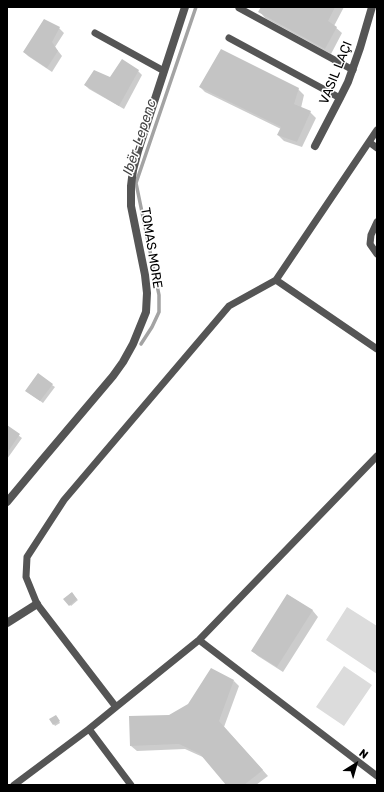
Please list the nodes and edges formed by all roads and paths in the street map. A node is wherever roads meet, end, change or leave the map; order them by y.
1 (185, 7) edge
2 (240, 7) edge
3 (372, 7) edge
4 (95, 33) dead end
5 (229, 38) dead end
6 (164, 70) junction
7 (353, 70) junction
8 (340, 98) junction
9 (377, 130) edge
10 (369, 142) junction
11 (315, 146) dead end
12 (377, 148) edge
13 (377, 222) edge
14 (377, 254) edge
15 (276, 280) junction
16 (377, 349) edge
17 (377, 456) edge
18 (7, 502) edge
19 (37, 604) junction
20 (7, 623) edge
21 (199, 640) junction
22 (116, 707) junction
23 (89, 729) junction
24 (377, 776) edge
25 (14, 785) edge
26 (131, 785) edge

1 - 6 street, TOMAS MORE
2 - 7 lane
3 - 7 street, VASIL LAÇI
4 - 6 lane
5 - 8 lane
6 - 18 street, TOMAS MORE
7 - 8 street, VASIL LAÇI
8 - 11 street, VASIL LAÇI
9 - 10 lane
10 - 12 lane
10 - 15 lane
13 - 14 lane
15 - 16 lane
15 - 19 lane
17 - 21 lane
19 - 20 street
19 - 22 lane
21 - 22 lane
21 - 24 lane
22 - 23 lane
23 - 25 lane
23 - 26 lane

